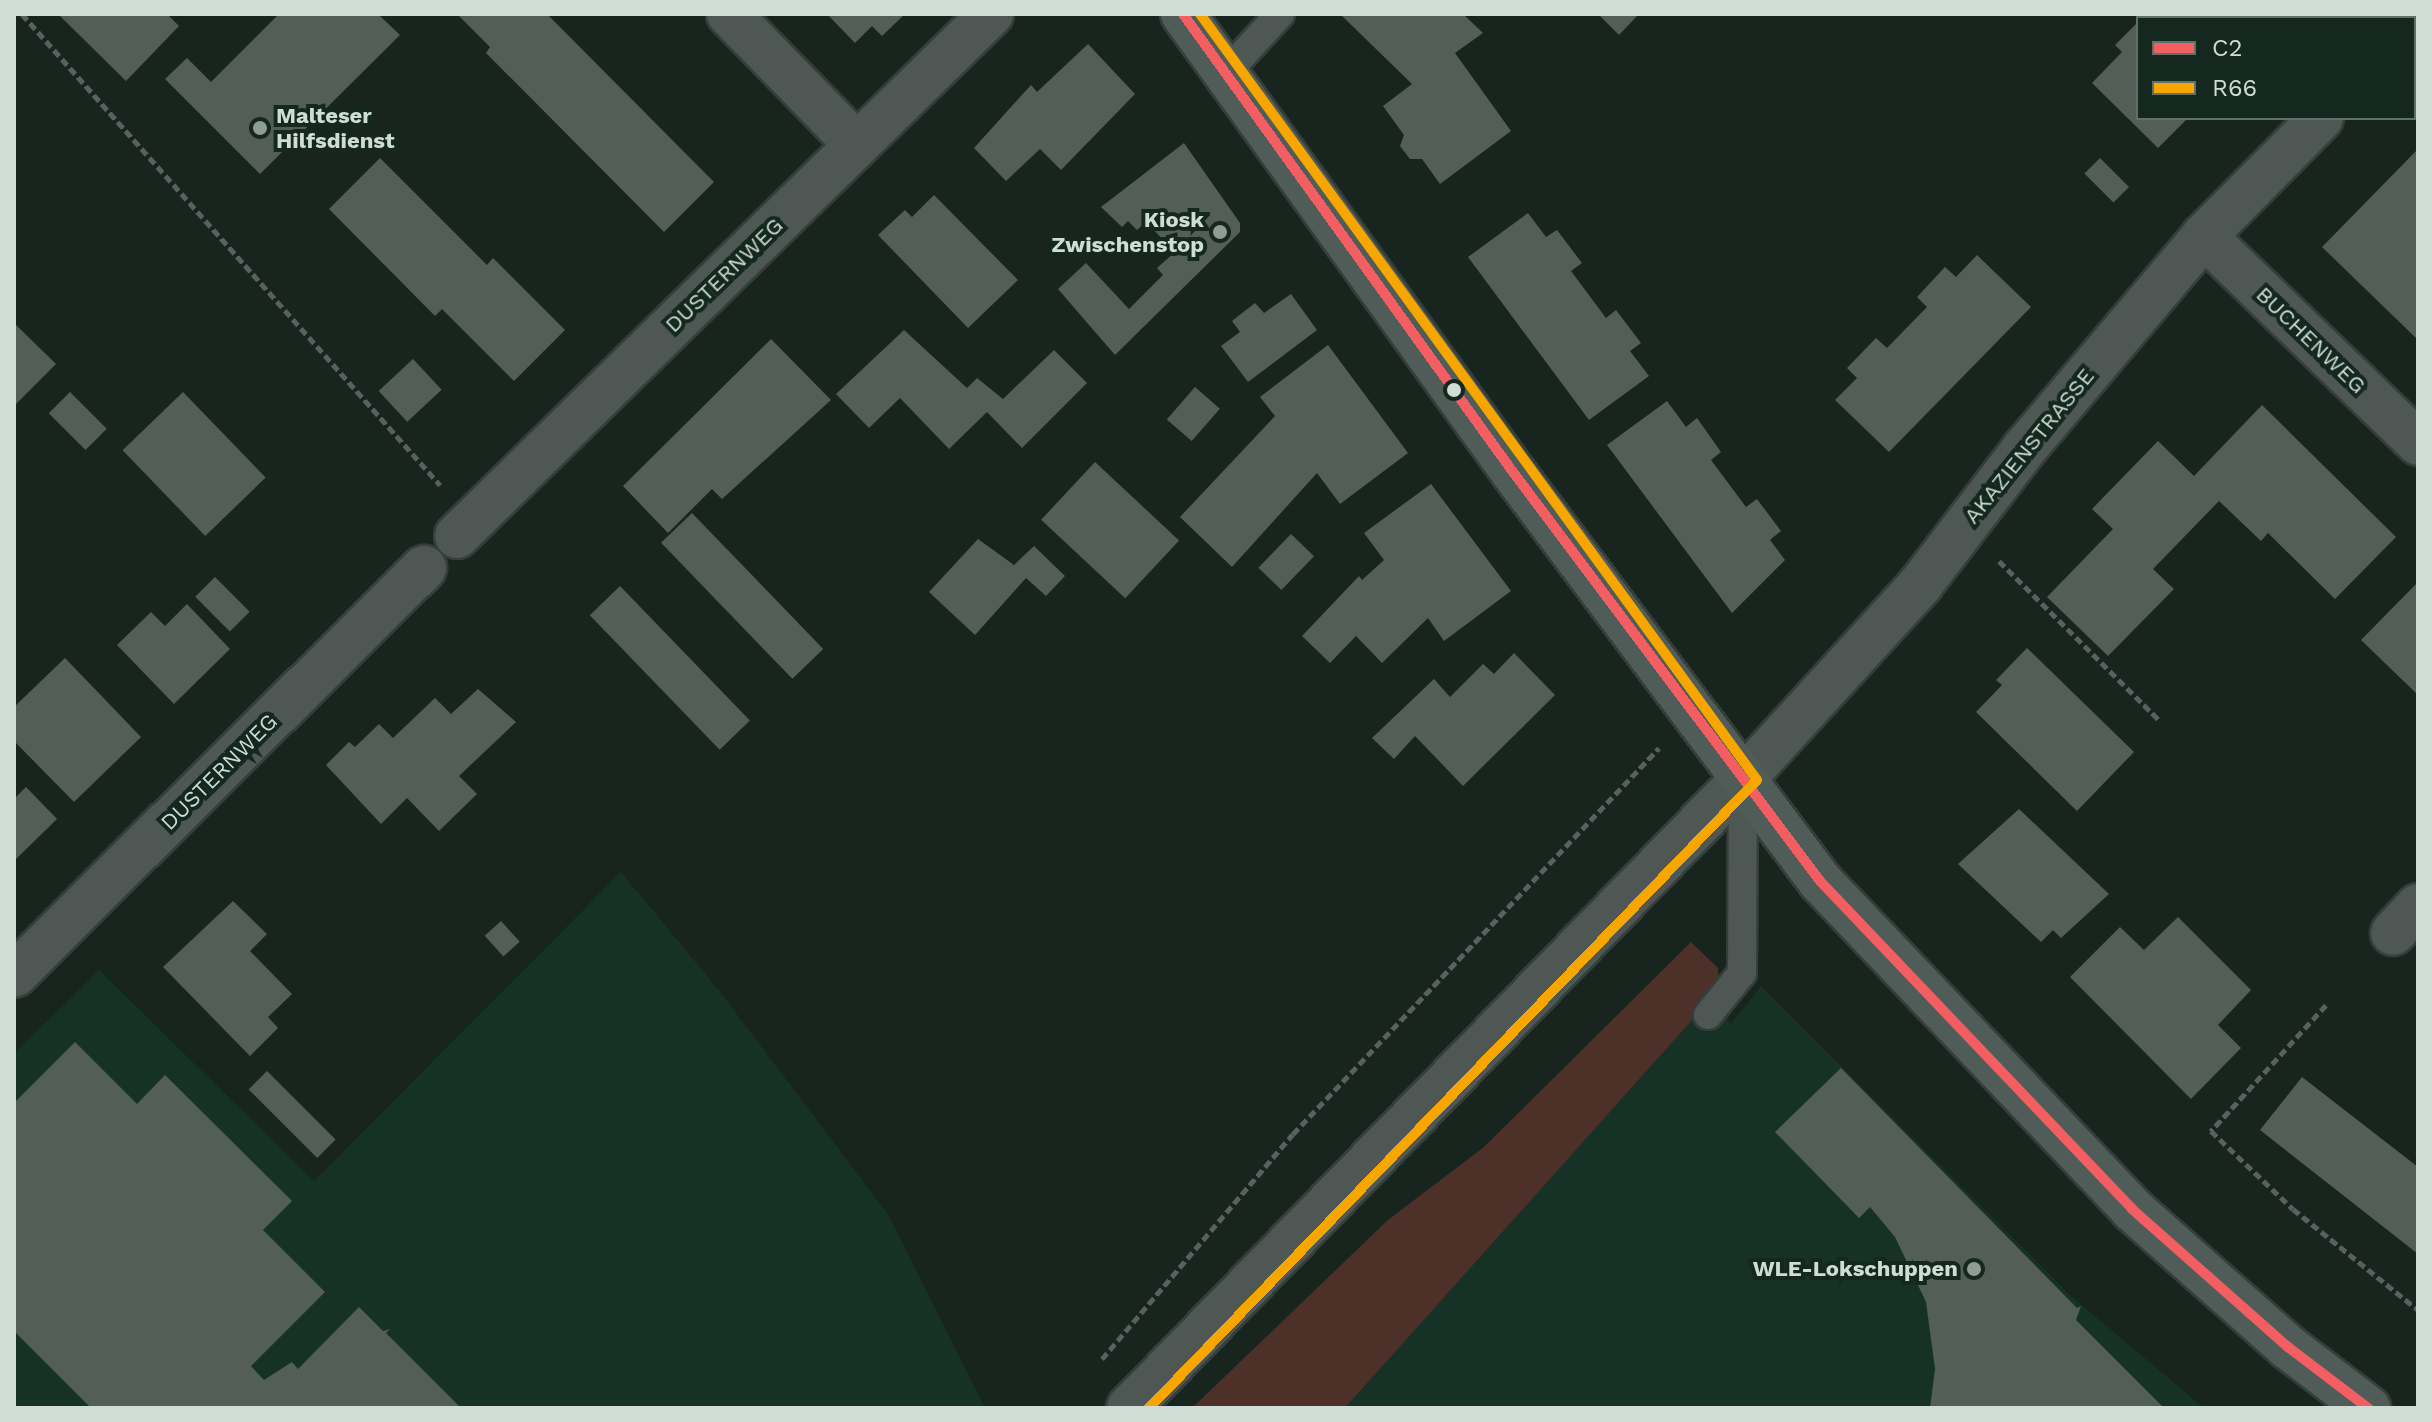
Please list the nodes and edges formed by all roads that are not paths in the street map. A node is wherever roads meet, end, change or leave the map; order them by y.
1 (729, 14) edge
2 (991, 14) edge
3 (1183, 14) edge
4 (1280, 14) edge
5 (1226, 73) junction
6 (2319, 120) edge
7 (857, 145) junction
8 (2204, 236) junction
9 (2418, 443) edge
10 (465, 529) road end
11 (424, 568) dead end
12 (1743, 779) junction
13 (14, 975) edge
14 (1708, 1015) dead end
15 (1129, 1408) edge
16 (2368, 1408) edge

1 - 7 street
2 - 7 street, DUSTERNWEG
3 - 5 main road
4 - 5 lane
5 - 12 main road
6 - 8 street, AKAZIENSTRASSE
7 - 10 street, DUSTERNWEG
8 - 9 street, BUCHENWEG
8 - 12 street, AKAZIENSTRASSE
11 - 13 street, DUSTERNWEG
12 - 14 lane
12 - 15 street, AKAZIENSTRASSE
12 - 16 main road

